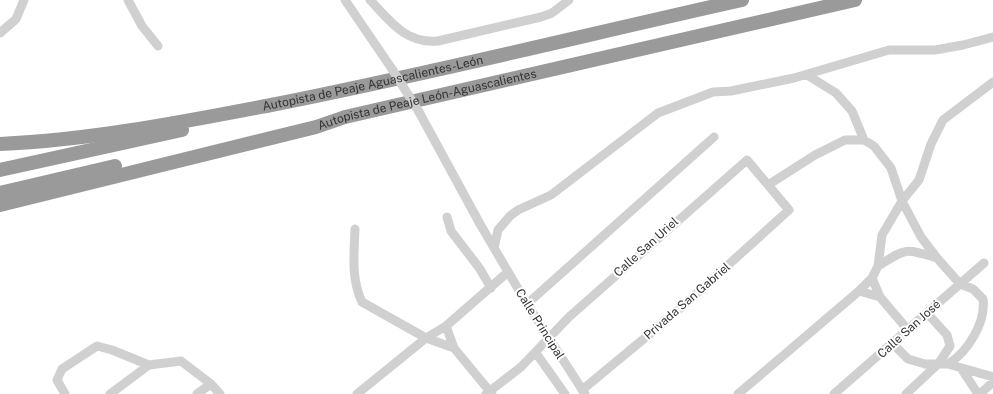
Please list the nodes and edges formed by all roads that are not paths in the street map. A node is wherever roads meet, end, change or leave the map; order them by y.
1 (24, 0) edge
2 (128, 0) edge
3 (345, 0) edge
4 (370, 0) edge
5 (570, 0) edge
6 (742, 0) edge
7 (855, 0) edge
8 (0, 33) edge
9 (993, 37) edge
10 (158, 46) dead end
11 (807, 74) junction
12 (993, 82) edge
13 (322, 95) junction
14 (345, 117) junction
15 (714, 137) dead end
16 (864, 140) junction
17 (0, 144) edge
18 (0, 170) edge
19 (768, 186) junction
20 (0, 193) edge
21 (902, 201) junction
22 (0, 205) edge
23 (447, 217) dead end
24 (355, 229) dead end
25 (495, 251) junction
26 (937, 258) junction
27 (984, 263) dead end
28 (878, 266) junction
29 (508, 272) junction
30 (872, 278) junction
31 (960, 284) junction
32 (490, 288) junction
33 (859, 291) junction
34 (880, 297) junction
35 (527, 304) junction
36 (927, 313) junction
37 (446, 326) junction
38 (908, 330) junction
39 (548, 337) junction
40 (426, 338) junction
41 (893, 344) junction
42 (454, 348) junction
43 (536, 353) junction
44 (944, 363) junction
45 (149, 365) junction
46 (961, 368) junction
47 (993, 377) edge
48 (993, 382) edge
49 (211, 384) junction
50 (583, 392) edge
51 (841, 392) edge
52 (489, 393) edge
53 (65, 394) edge
54 (110, 394) edge
55 (197, 394) edge
56 (220, 394) edge
57 (357, 394) edge
58 (565, 394) edge
59 (738, 394) edge
60 (906, 394) edge
61 (979, 394) edge

1 - 8 street
2 - 10 street
3 - 25 street, Calle Principal, bridge
4 - 5 street
6 - 13 highway, Autopista de Peaje Aguascalientes-León
7 - 14 highway, Autopista de Peaje León-Aguascalientes
9 - 11 street
11 - 16 street
11 - 25 street
12 - 21 street
13 - 17 highway, Autopista de Peaje Aguascalientes-León
13 - 18 highway
14 - 20 highway
14 - 22 highway, Autopista de Peaje León-Aguascalientes
15 - 35 street
16 - 19 street
16 - 21 street
19 - 39 street, Calle San Uriel
19 - 50 street, Privada San Gabriel
21 - 26 street
21 - 28 street
23 - 32 street
24 - 40 street
25 - 29 street, Calle Principal
26 - 28 street
26 - 31 street
27 - 31 street, Calle San José
28 - 30 street
29 - 32 street
29 - 35 street, Calle Principal
30 - 33 street
30 - 34 street
31 - 36 street, Calle San José
31 - 44 street
32 - 37 street
33 - 34 street
33 - 59 street
34 - 38 street
35 - 39 street, Calle Principal
36 - 38 street, Calle San José
36 - 44 street
37 - 40 street
37 - 42 street
38 - 41 street, Calle San José
39 - 43 street, Calle San Uriel
39 - 50 street, Calle Principal
40 - 42 street
40 - 57 street
41 - 44 street
41 - 51 street, Calle San José
42 - 52 street
43 - 52 street, Calle San Uriel
43 - 58 street
44 - 46 street
44 - 60 street
45 - 49 street
45 - 53 street
45 - 54 street
46 - 47 street
46 - 61 street
48 - 61 street
49 - 55 street
49 - 56 street

